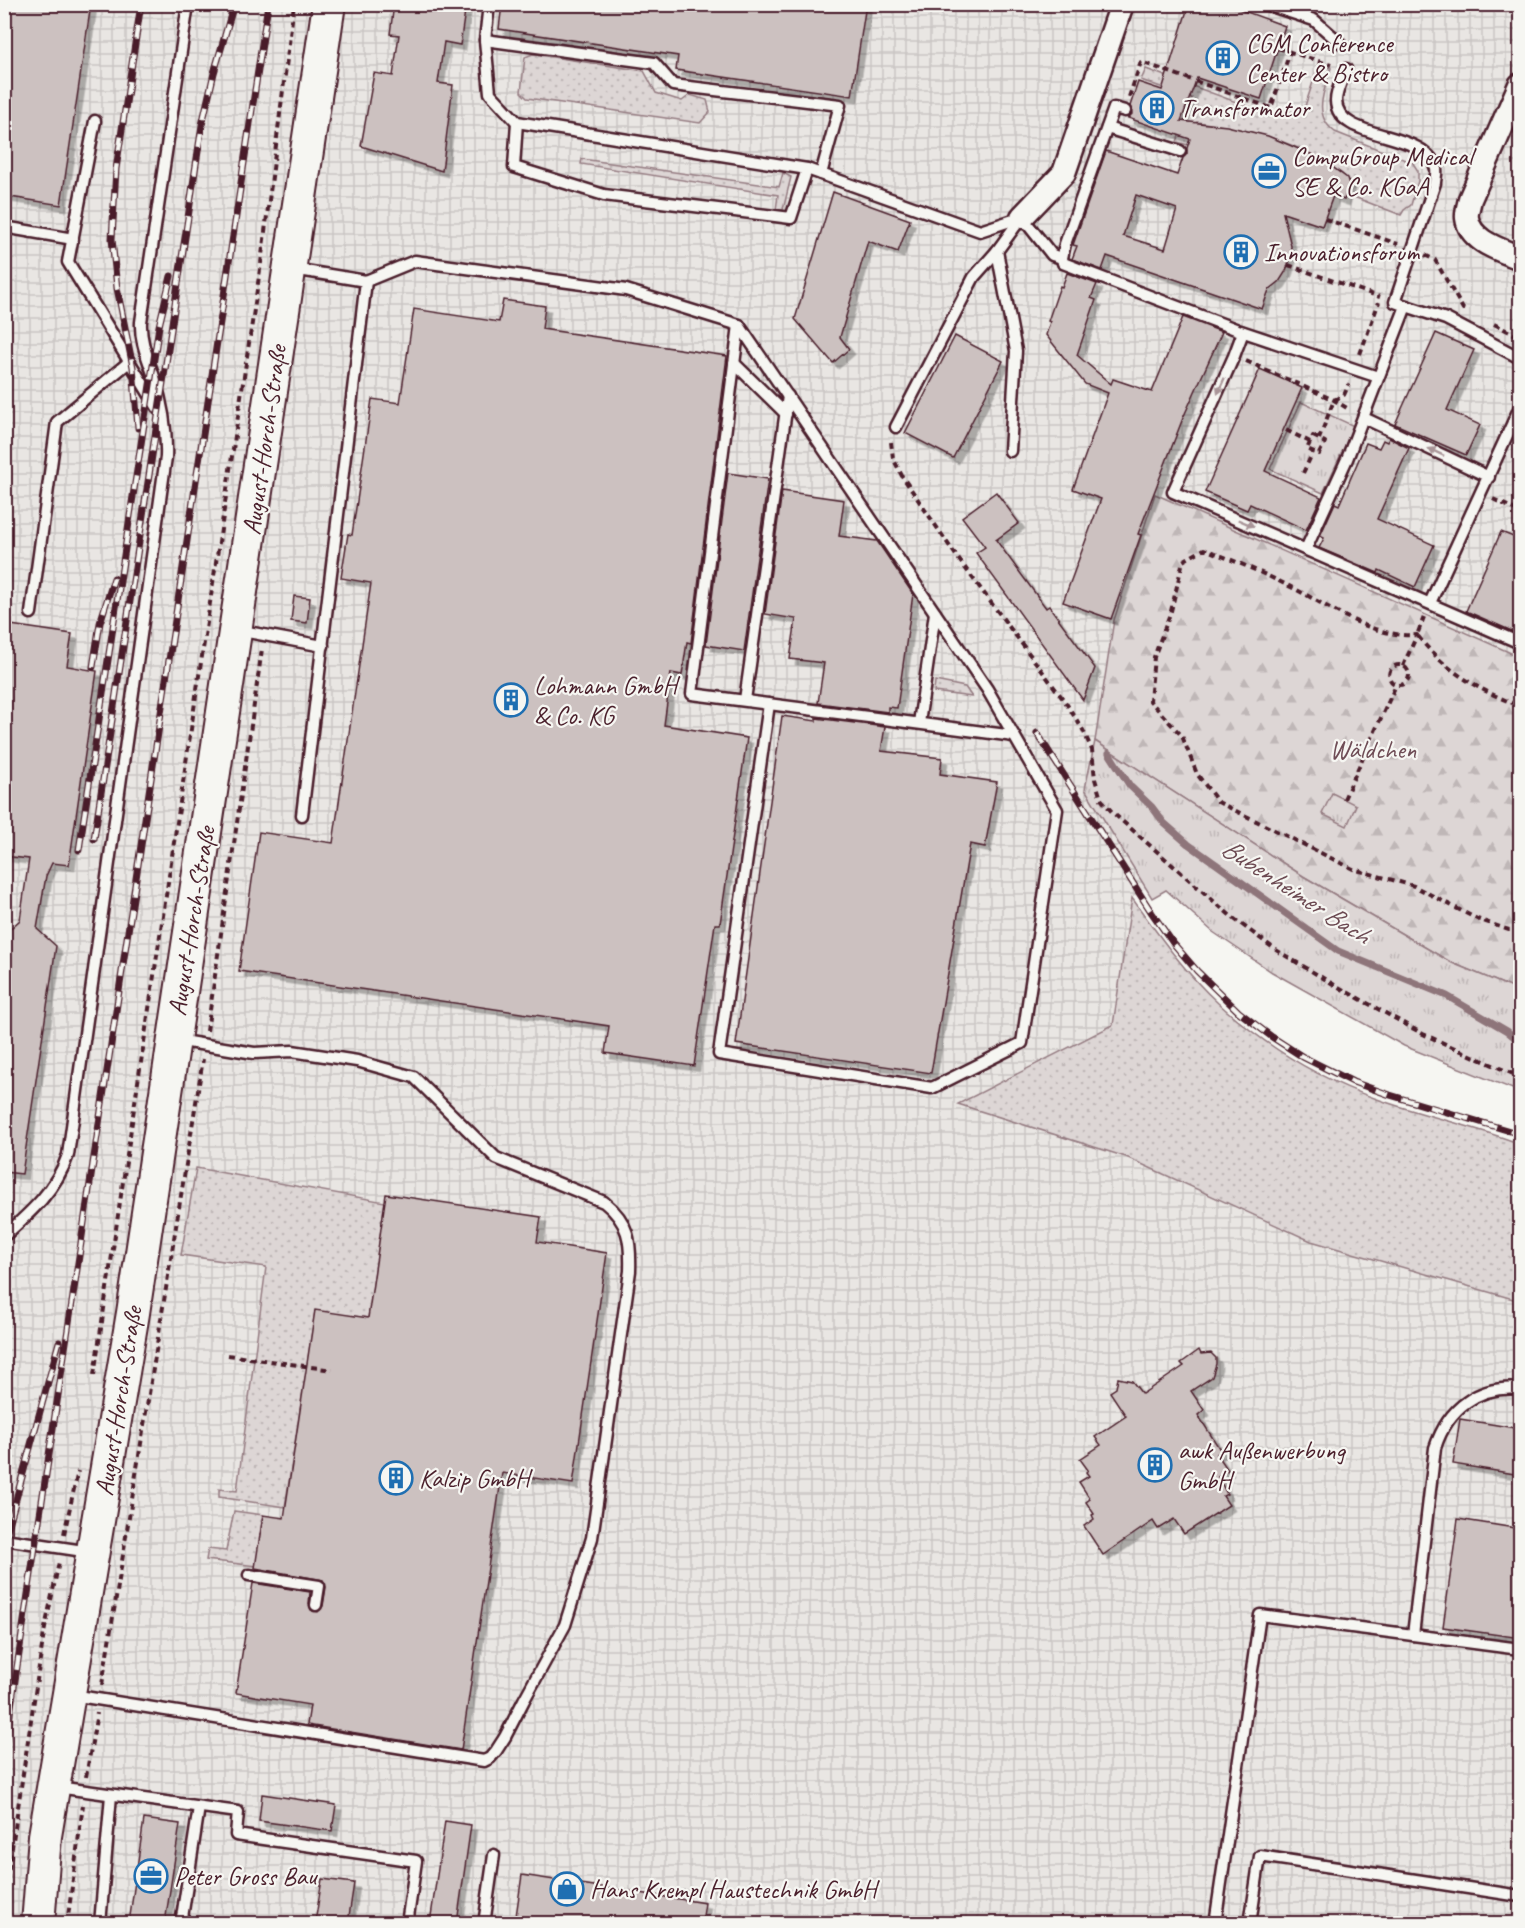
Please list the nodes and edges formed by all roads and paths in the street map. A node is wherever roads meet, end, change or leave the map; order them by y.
1 (188, 4) edge
2 (294, 4) edge
3 (329, 4) edge
4 (489, 4) edge
5 (1122, 4) edge
6 (1265, 4) edge
7 (485, 40) junction
8 (1339, 42) dead end
9 (1278, 48) dead end
10 (1290, 52) junction
11 (1346, 69) joint
12 (1521, 85) edge
13 (1125, 111) joint
14 (95, 121) dead end
15 (518, 122) junction
16 (1107, 128) junction
17 (1180, 151) dead end
18 (807, 169) junction
19 (821, 174) junction
20 (1022, 217) junction
21 (1325, 219) dead end
22 (4, 227) edge
23 (1401, 235) dead end
24 (73, 240) junction
25 (1413, 248) junction
26 (997, 251) junction
27 (1062, 258) junction
28 (1521, 258) edge
29 (1288, 265) dead end
30 (290, 268) junction
31 (366, 281) junction
32 (1381, 297) junction
33 (1401, 304) junction
34 (1473, 313) dead end
35 (1492, 323) dead end
36 (739, 325) junction
37 (1243, 332) junction
38 (1521, 337) edge
39 (1234, 356) junction
40 (1521, 358) edge
41 (129, 362) junction
42 (734, 363) junction
43 (1355, 369) junction
44 (1378, 377) junction
45 (788, 396) junction
46 (1334, 400) junction
47 (1521, 407) edge
48 (786, 414) junction
49 (164, 418) junction
50 (1364, 418) junction
51 (896, 427) joint
52 (1286, 430) dead end
53 (1319, 439) junction
54 (1310, 442) junction
55 (1010, 451) dead end
56 (1313, 452) junction
57 (1303, 473) dead end
58 (1489, 477) junction
59 (1482, 494) junction
60 (1521, 512) edge
61 (1306, 549) junction
62 (1430, 603) junction
63 (31, 613) dead end
64 (935, 613) junction
65 (236, 629) junction
66 (1417, 635) junction
67 (1521, 643) edge
68 (323, 646) junction
69 (1403, 666) junction
70 (1396, 685) junction
71 (745, 700) junction
72 (770, 704) junction
73 (1521, 706) edge
74 (919, 723) junction
75 (1014, 736) junction
76 (1344, 799) dead end
77 (302, 816) dead end
78 (1521, 930) edge
79 (173, 1040) junction
80 (1521, 1077) edge
81 (4, 1236) edge
82 (228, 1355) dead end
83 (332, 1370) dead end
84 (93, 1380) dead end
85 (1521, 1389) edge
86 (80, 1460) dead end
87 (4, 1539) edge
88 (62, 1548) junction
89 (93, 1553) junction
90 (249, 1575) dead end
91 (316, 1605) dead end
92 (1413, 1635) junction
93 (1521, 1649) edge
94 (69, 1695) junction
95 (53, 1787) junction
96 (111, 1795) junction
97 (199, 1807) junction
98 (494, 1855) dead end
99 (1521, 1896) edge
100 (4, 1901) edge
101 (34, 1923) edge
102 (100, 1923) edge
103 (181, 1923) edge
104 (407, 1923) edge
105 (484, 1923) edge
106 (1215, 1923) edge
107 (1250, 1923) edge

1 - 49 lane
2 - 84 path
3 - 30 main road, August-Horch-Straße
4 - 7 lane
5 - 20 street
6 - 8 lane
7 - 15 lane
7 - 19 lane
9 - 10 path
10 - 11 path
10 - 13 path
11 - 25 lane
12 - 28 street
13 - 16 lane
14 - 24 lane
15 - 18 lane
15 - 18 lane
16 - 17 lane
16 - 27 lane
18 - 19 lane
19 - 20 lane
20 - 26 lane
20 - 27 lane
21 - 23 path
22 - 24 lane
24 - 41 lane
25 - 33 lane
25 - 34 path
26 - 51 lane
26 - 55 lane
27 - 37 lane
29 - 32 path
30 - 31 lane
30 - 65 main road, August-Horch-Straße
31 - 36 lane
31 - 68 lane
32 - 33 path
32 - 43 path
33 - 40 lane
33 - 44 lane
35 - 38 path
36 - 42 lane
36 - 45 lane
37 - 39 lane
37 - 43 lane
39 - 46 path
39 -> 61 lane
41 - 49 lane
41 - 63 lane
42 - 48 lane
42 - 71 lane
43 - 44 lane
43 - 46 path
44 - 50 lane
45 - 48 lane
45 - 64 lane
46 - 50 path
46 - 53 path
47 - 58 lane
48 - 71 lane
49 - 81 lane
58 -> 50 lane
50 - 61 lane
51 - 80 path
52 - 54 path
53 - 54 path
53 - 56 path
54 - 56 path
56 - 57 path
58 - 59 lane
59 - 60 path
59 - 62 lane
61 - 62 lane
62 - 66 path
62 - 67 lane
64 - 74 lane
64 - 75 lane
65 - 68 lane
65 - 79 main road, August-Horch-Straße
66 - 69 path
66 - 73 path
66 - 78 path
68 - 77 lane
69 - 70 path
69 - 70 path
70 - 76 path
71 - 72 lane
72 - 74 lane
72 - 75 lane
74 - 75 lane
79 - 89 main road, August-Horch-Straße
79 - 94 lane
82 - 83 path
85 - 92 lane
86 - 88 path
87 - 88 lane
88 - 89 lane
88 - 100 path
89 - 94 main road, August-Horch-Straße
90 - 91 lane
92 - 93 lane
92 - 106 lane
94 - 95 main road, August-Horch-Straße
95 - 96 lane
95 - 101 main road, August-Horch-Straße
96 - 97 lane
96 - 102 lane
97 - 103 lane
97 - 104 lane
98 - 105 lane
99 - 107 lane

